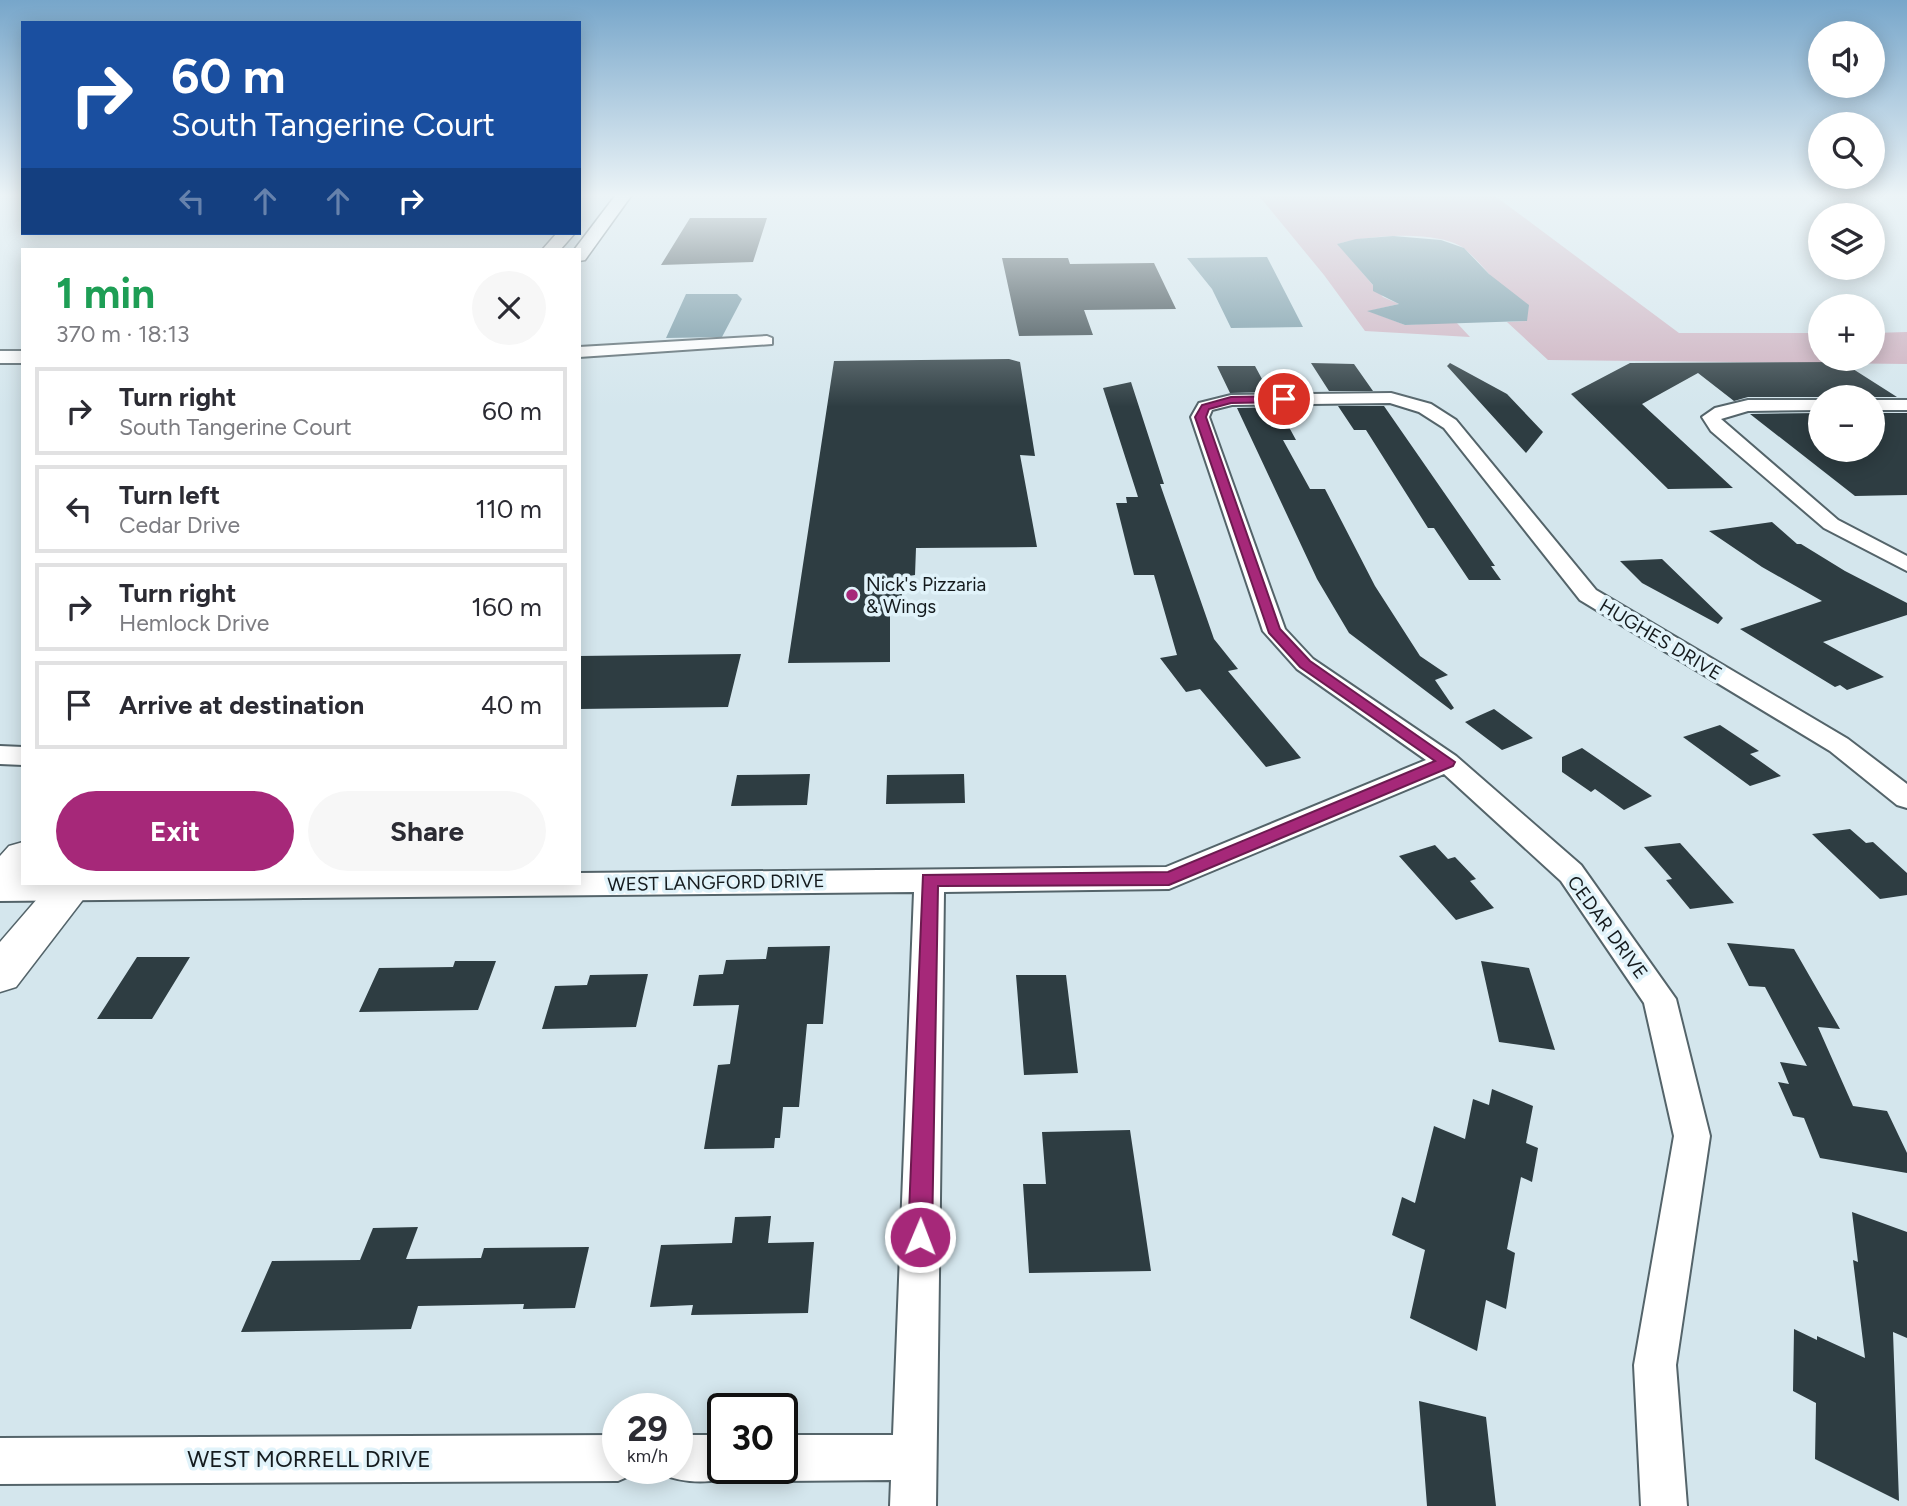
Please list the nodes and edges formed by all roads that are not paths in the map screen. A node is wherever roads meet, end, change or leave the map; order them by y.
1 (767, 341) dead end
2 (581, 352) edge
3 (0, 357) edge
4 (21, 357) edge
5 (1808, 405) edge
6 (1885, 405) edge
7 (1907, 405) edge
8 (1205, 407) joint
9 (1907, 565) edge
10 (0, 755) edge
11 (21, 755) edge
12 (1447, 762) junction
13 (1907, 798) edge
14 (21, 859) edge
15 (929, 880) junction
16 (0, 883) edge
17 (581, 883) edge
18 (316, 885) edge
19 (71, 887) edge
20 (0, 890) edge
21 (0, 974) edge
22 (915, 1457) junction
23 (602, 1458) edge
24 (798, 1458) edge
25 (0, 1461) edge
26 (913, 1506) edge
27 (1664, 1506) edge

1 - 2 street
3 - 4 street
5 - 9 street
6 - 7 street
8 - 12 street, CEDAR DRIVE
8 - 13 street, HUGHES DRIVE
10 - 11 street
12 - 15 street, WEST LANGFORD DRIVE
12 - 27 street, CEDAR DRIVE
14 - 16 main road
15 - 17 street, WEST LANGFORD DRIVE
15 - 22 street
18 - 19 street, WEST LANGFORD DRIVE
19 - 20 street, WEST LANGFORD DRIVE
19 - 21 main road
22 - 24 street
22 - 26 street
23 - 25 street, WEST MORRELL DRIVE

